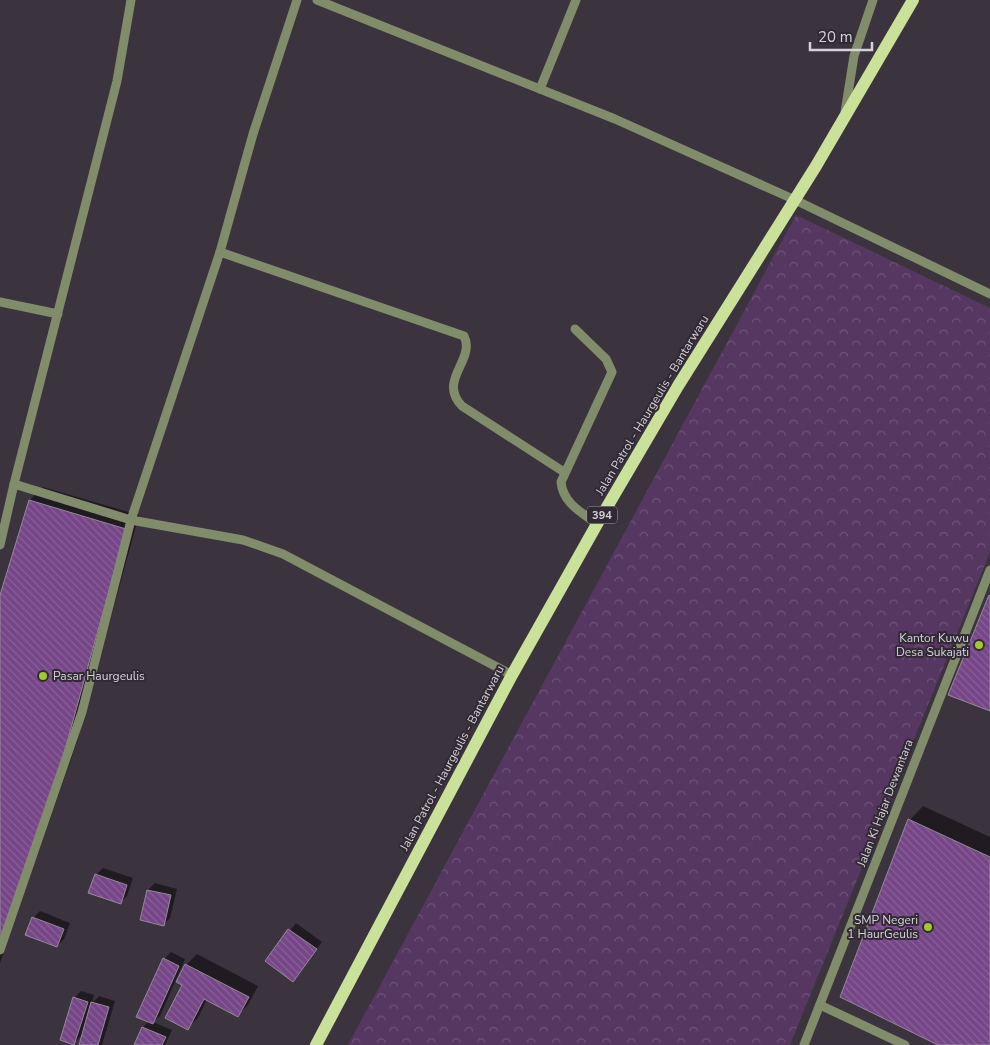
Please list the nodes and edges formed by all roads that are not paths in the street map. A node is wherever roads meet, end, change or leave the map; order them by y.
1 (131, 0) edge
2 (297, 0) edge
3 (317, 0) edge
4 (576, 0) edge
5 (873, 0) edge
6 (913, 0) edge
7 (540, 89) junction
8 (844, 117) junction
9 (793, 199) junction
10 (220, 252) junction
11 (990, 294) edge
12 (0, 302) edge
13 (58, 314) junction
14 (575, 328) dead end
15 (564, 472) junction
16 (14, 484) junction
17 (130, 520) junction
18 (597, 524) junction
19 (0, 544) edge
20 (990, 570) edge
21 (512, 675) junction
22 (0, 950) edge
23 (820, 1005) junction
24 (316, 1045) edge
25 (804, 1045) edge
26 (905, 1045) edge

1 - 13 street
2 - 10 street
3 - 7 street
4 - 7 street
5 - 8 street
6 - 8 main road, Jalan Patrol - Haurgeulis - Bantarwaru / 394
7 - 9 street
8 - 9 main road, Jalan Patrol - Haurgeulis - Bantarwaru / 394
9 - 11 street
9 - 18 main road, Jalan Patrol - Haurgeulis - Bantarwaru / 394
10 - 15 street
10 - 17 street
12 - 13 street
13 - 16 street
14 - 15 street
15 - 18 street
16 - 17 street
16 - 19 street
17 - 21 street
17 - 22 street
18 - 21 main road, Jalan Patrol - Haurgeulis - Bantarwaru / 394
20 - 23 street, Jalan Ki Hajar Dewantara
21 - 24 main road, Jalan Patrol - Haurgeulis - Bantarwaru / 394
23 - 25 street, Jalan Ki Hajar Dewantara
23 - 26 street

